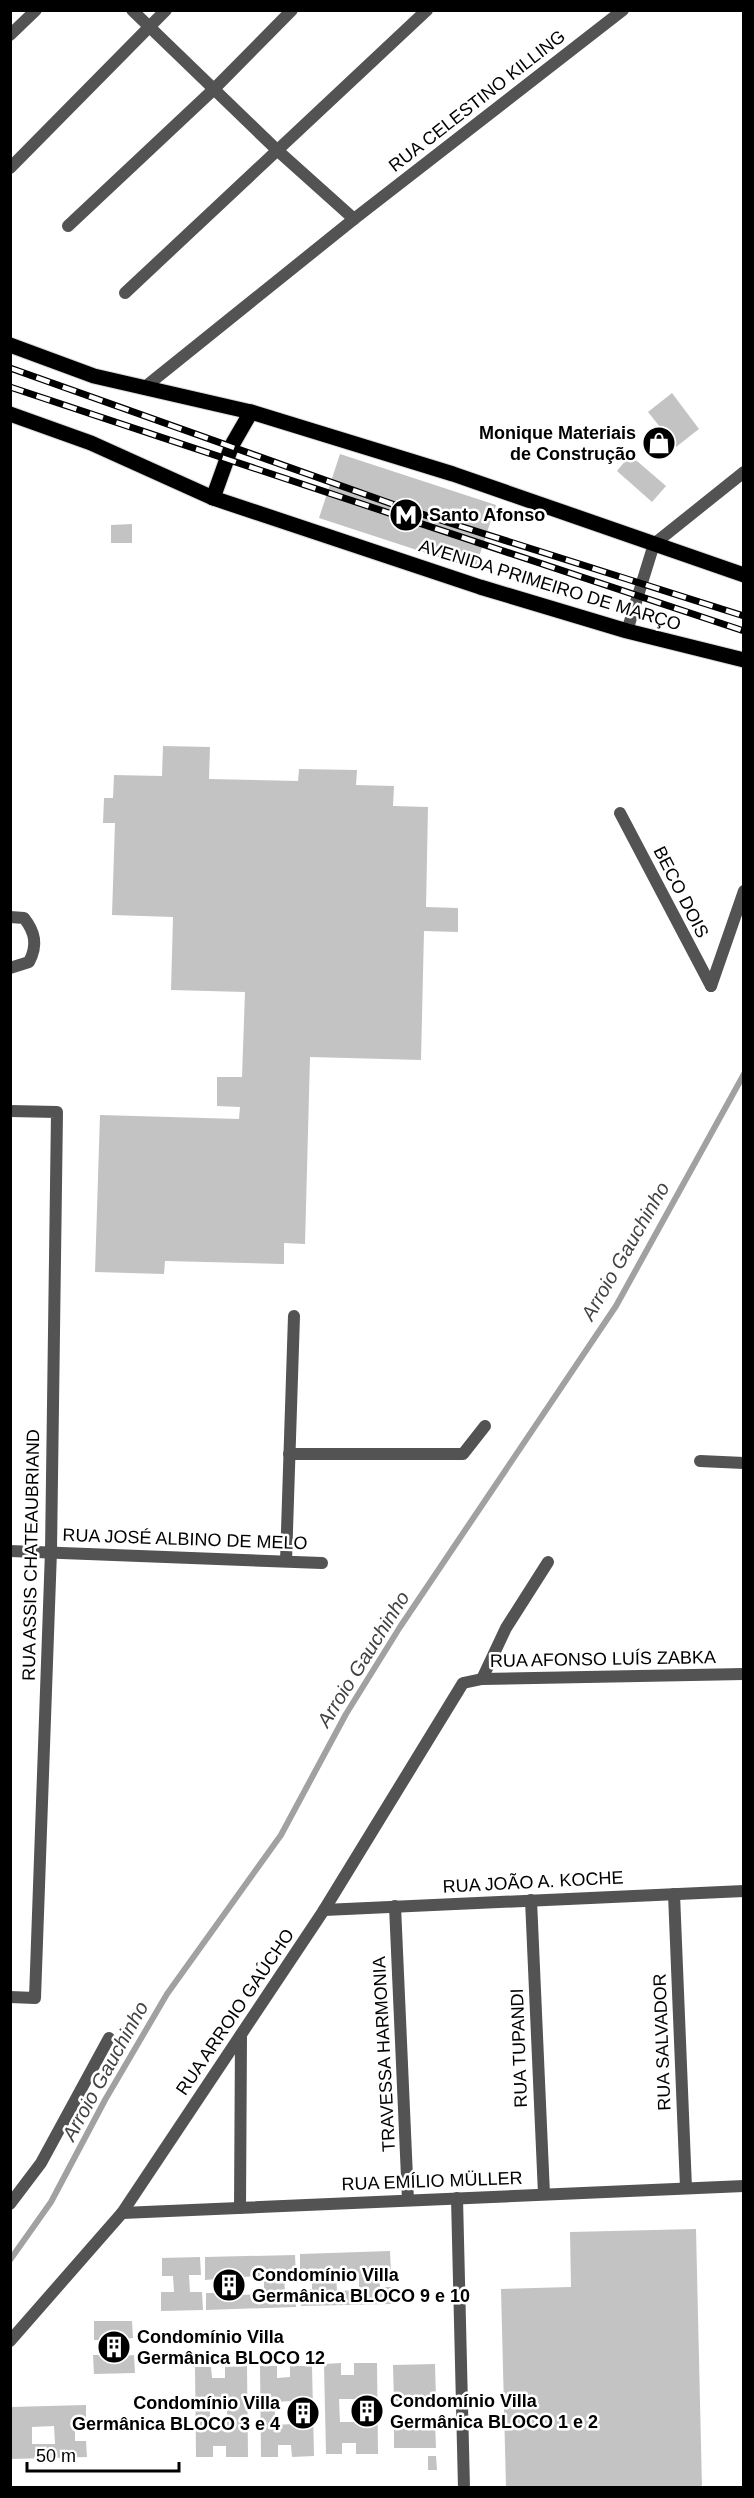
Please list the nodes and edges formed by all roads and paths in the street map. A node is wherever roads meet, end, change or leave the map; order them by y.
1 (36, 10) edge
2 (132, 10) edge
3 (166, 10) edge
4 (292, 10) edge
5 (427, 10) edge
6 (623, 10) edge
7 (150, 29) junction
8 (10, 34) edge
9 (213, 90) junction
10 (277, 150) junction
11 (10, 168) edge
12 (354, 219) junction
13 (68, 226) dead end
14 (125, 293) dead end
15 (10, 345) edge
16 (145, 387) junction
17 (251, 412) junction
18 (10, 414) edge
19 (744, 472) edge
20 (213, 498) junction
21 (654, 544) junction
22 (744, 574) edge
23 (627, 631) junction
24 (744, 660) edge
25 (620, 813) dead end
26 (744, 891) edge
27 (10, 917) edge
28 (10, 968) edge
29 (10, 1111) edge
30 (294, 1316) dead end
31 (485, 1426) dead end
32 (290, 1454) junction
33 (699, 1461) dead end
34 (744, 1463) edge
35 (10, 1551) edge
36 (51, 1551) junction
37 (286, 1561) junction
38 (548, 1562) dead end
39 (322, 1563) dead end
40 (744, 1674) edge
41 (482, 1679) junction
42 (463, 1683) joint
43 (744, 1891) edge
44 (674, 1894) junction
45 (531, 1900) junction
46 (395, 1906) junction
47 (324, 1910) junction
48 (10, 1997) edge
49 (241, 2035) junction
50 (109, 2038) dead end
51 (744, 2186) edge
52 (686, 2188) junction
53 (544, 2194) junction
54 (457, 2198) junction
55 (408, 2200) junction
56 (10, 2204) edge
57 (240, 2208) junction
58 (122, 2213) junction
59 (10, 2341) edge
60 (464, 2487) edge

1 - 8 street
2 - 7 street
3 - 7 street
4 - 9 street
5 - 10 street
6 - 12 street, RUA CELESTINO KILLING
7 - 9 street
7 - 11 street
9 - 10 street
9 - 13 street
10 - 12 street
10 - 14 street
12 - 16 street, RUA CELESTINO KILLING
15 - 16 main road
16 - 17 main road
17 - 20 main road
17 - 21 main road
18 - 20 main road, AVENIDA PRIMEIRO DE MARÇO
19 - 21 street
20 - 23 main road, AVENIDA PRIMEIRO DE MARÇO
21 - 22 main road
21 - 23 street
23 - 24 main road, AVENIDA PRIMEIRO DE MARÇO
25 - 26 street, BECO DOIS
27 - 28 street
29 - 36 street, RUA ASSIS CHATEAUBRIAND
30 - 32 street
31 - 32 street
32 - 37 street
33 - 34 street
35 - 36 street, RUA JOSÉ ALBINO DE MELO
36 - 37 street, RUA JOSÉ ALBINO DE MELO
36 - 48 street, RUA ASSIS CHATEAUBRIAND
37 - 39 street, RUA JOSÉ ALBINO DE MELO
38 - 41 street
40 - 41 street, RUA AFONSO LUÍS ZABKA
41 - 42 street, RUA AFONSO LUÍS ZABKA
42 - 47 street, RUA ARROIO GAÚCHO
43 - 44 street, RUA JOÃO A. KOCHE
44 - 45 street, RUA JOÃO A. KOCHE
44 - 52 street, RUA SALVADOR
45 - 46 street, RUA JOÃO A. KOCHE
45 - 53 street, RUA TUPANDI
46 - 47 street, RUA JOÃO A. KOCHE
46 - 55 street, TRAVESSA HARMONIA
47 - 49 street, RUA ARROIO GAÚCHO
49 - 57 street
49 - 58 street, RUA ARROIO GAÚCHO
50 - 56 street
51 - 52 street, RUA EMÍLIO MÜLLER
52 - 53 street, RUA EMÍLIO MÜLLER
53 - 54 street, RUA EMÍLIO MÜLLER
54 - 55 street, RUA EMÍLIO MÜLLER
54 - 60 street
55 - 57 street, RUA EMÍLIO MÜLLER
57 - 58 street, RUA EMÍLIO MÜLLER
58 - 59 street, RUA ARROIO GAÚCHO

